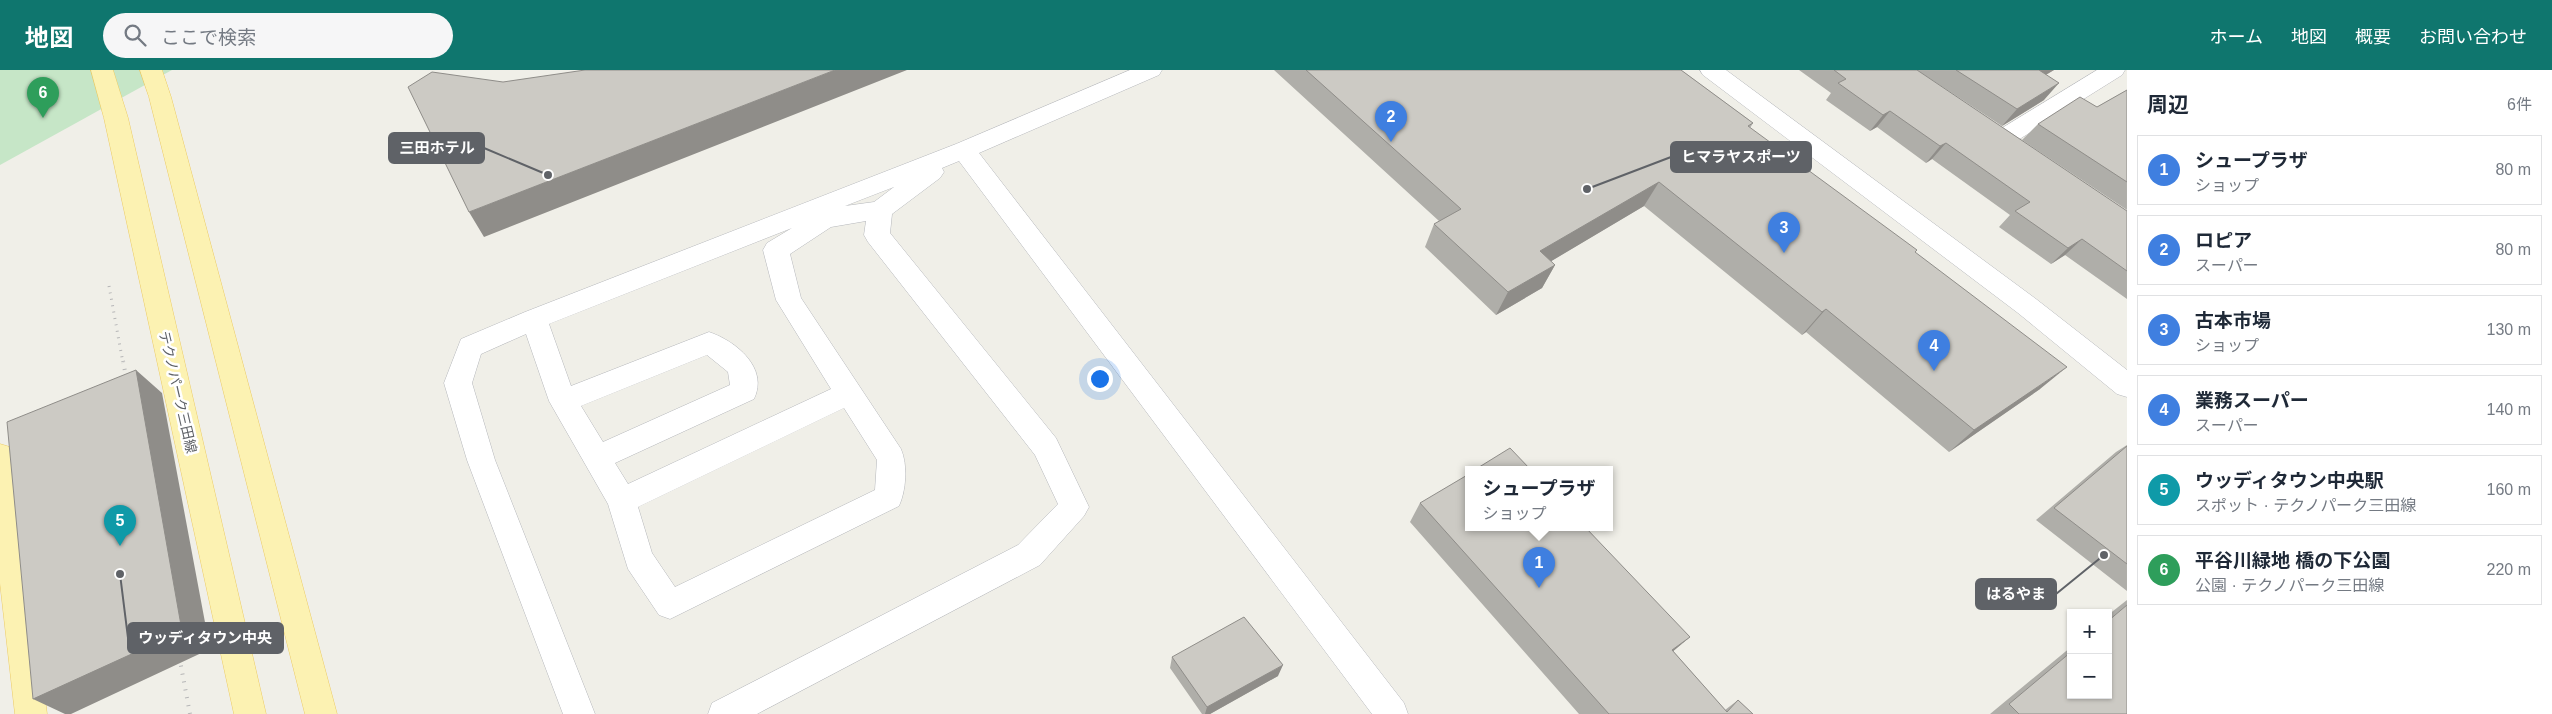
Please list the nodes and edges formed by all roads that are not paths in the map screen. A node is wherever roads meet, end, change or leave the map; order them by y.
1 (102, 70) edge
2 (150, 70) edge
3 (1151, 70) edge
4 (1711, 70) edge
5 (2114, 70) edge
6 (964, 150) junction
7 (2025, 155) edge
8 (880, 210) junction
9 (534, 319) junction
10 (2127, 386) edge
11 (849, 393) junction
12 (563, 401) junction
13 (0, 456) edge
14 (597, 458) junction
15 (622, 501) junction
16 (31, 714) edge
17 (250, 714) edge
18 (321, 714) edge
19 (579, 714) edge
20 (724, 714) edge
21 (1392, 714) edge

1 - 17 main road, テクノパーク三田線
2 - 18 main road
3 - 6 street
4 - 10 street
5 - 7 street
6 - 8 street
6 - 9 street
6 - 21 street
8 - 11 street
8 - 20 street
9 - 12 street
9 - 19 street
11 - 15 street
11 - 15 street
12 - 14 street
12 - 14 street
13 - 16 main road
14 - 15 street

